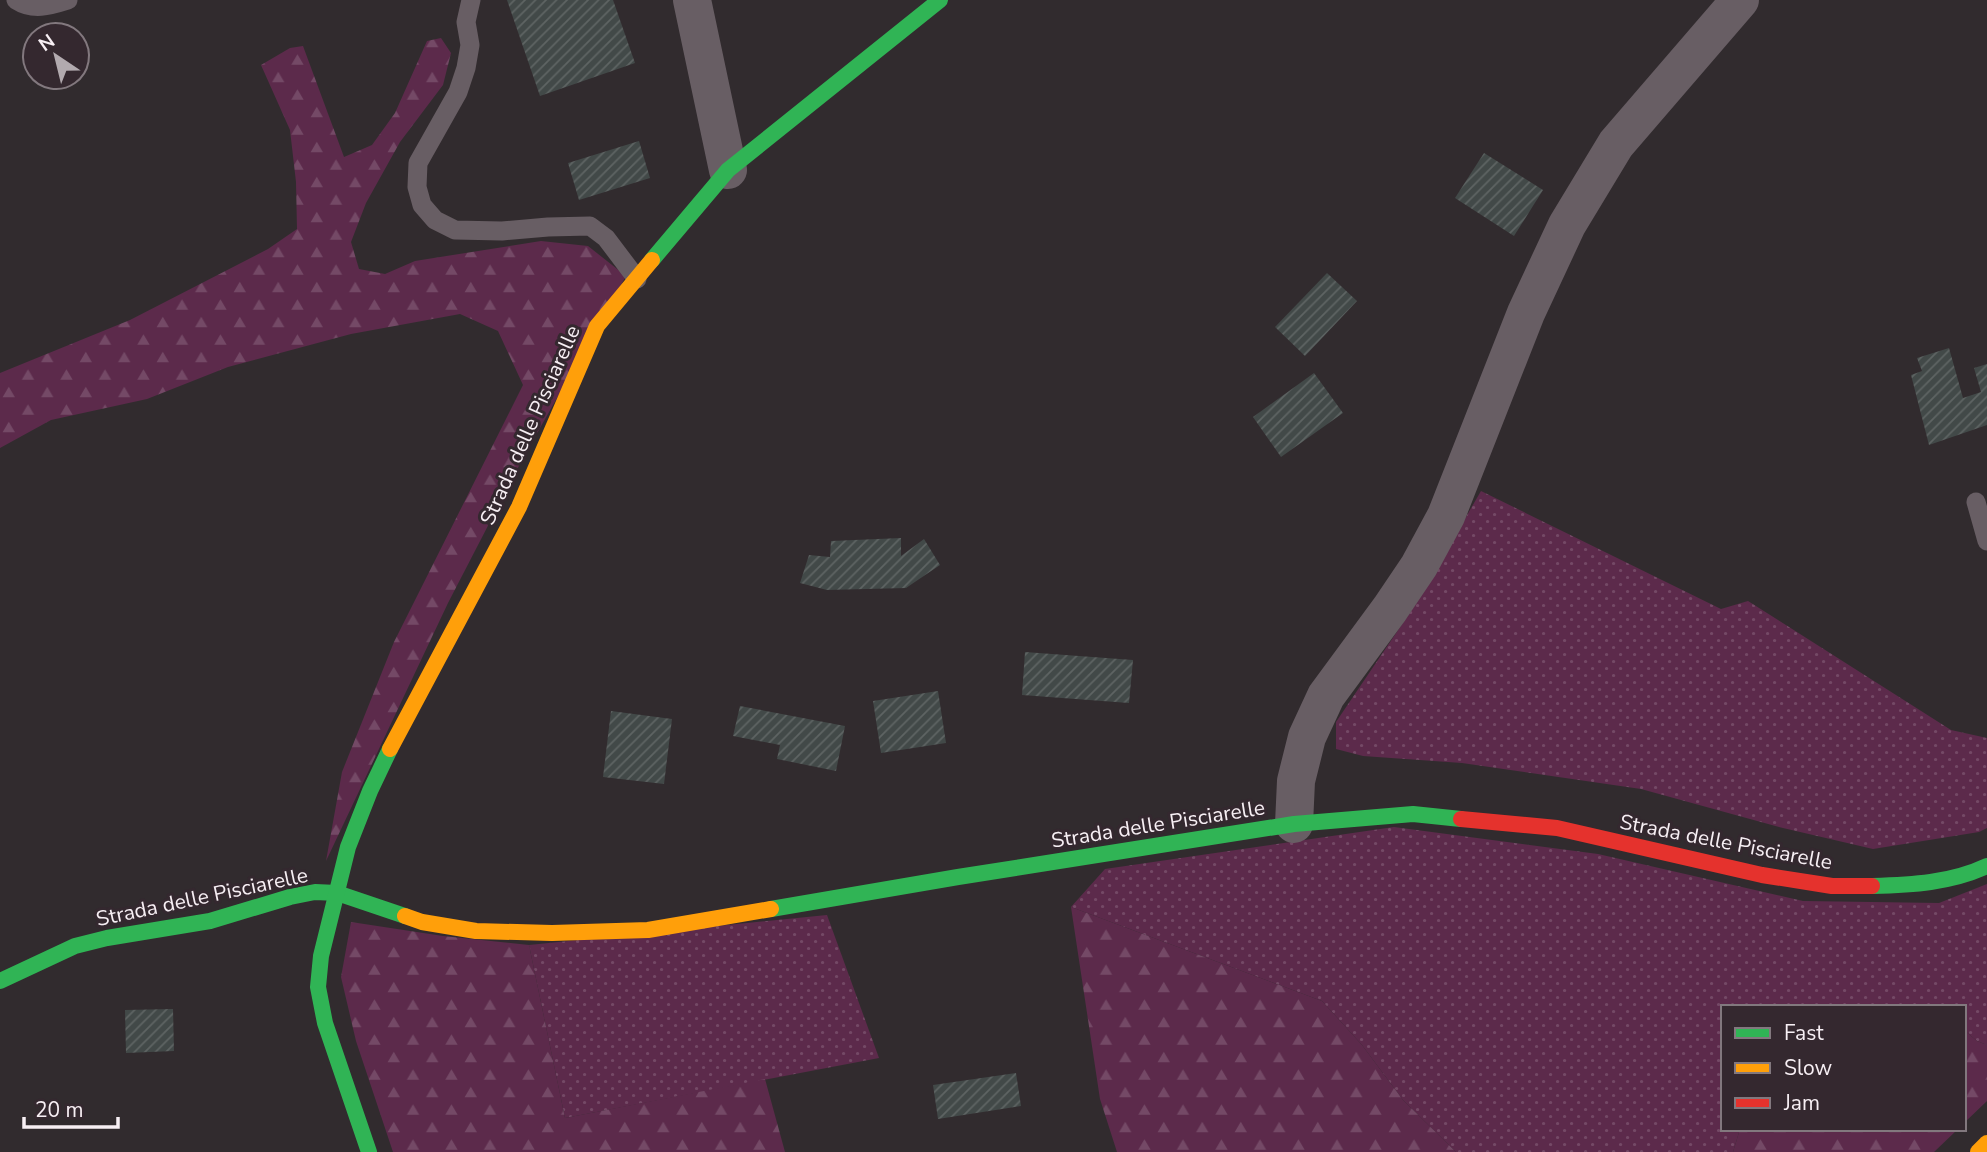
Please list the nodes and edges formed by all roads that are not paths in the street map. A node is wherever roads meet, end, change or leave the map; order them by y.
1 (16, 0) edge
2 (68, 0) edge
3 (471, 0) edge
4 (692, 0) edge
5 (940, 0) edge
6 (1740, 0) edge
7 (728, 170) junction
8 (637, 279) junction
9 (1976, 502) dead end
10 (1987, 541) edge
11 (1294, 824) junction
12 (1987, 866) edge
13 (337, 894) junction
14 (0, 981) edge
15 (1987, 1143) edge
16 (369, 1152) edge
17 (1978, 1152) edge

1 - 2 lane
3 - 8 lane
4 - 7 street
5 - 7 street, Strada delle Pisciarelle
6 - 11 street
7 - 8 street, Strada delle Pisciarelle
8 - 13 street, Strada delle Pisciarelle
9 - 10 lane
11 - 12 street, Strada delle Pisciarelle
11 - 13 street, Strada delle Pisciarelle
13 - 14 street, Strada delle Pisciarelle
13 - 16 street, Strada delle Pisciarelle
15 - 17 street

